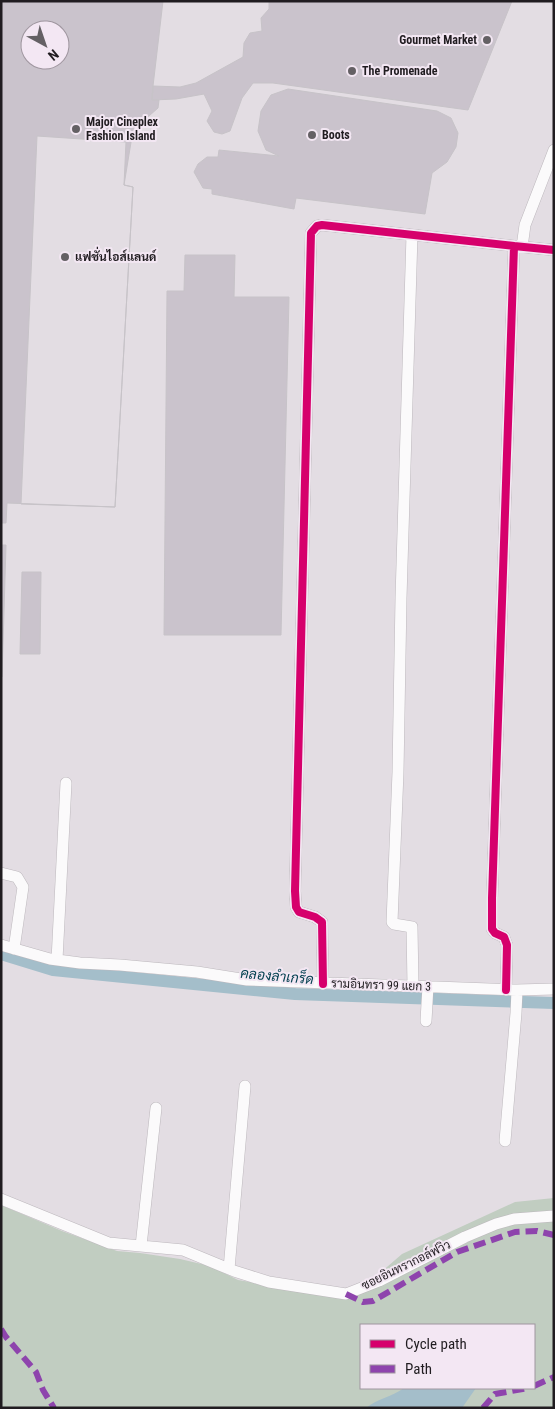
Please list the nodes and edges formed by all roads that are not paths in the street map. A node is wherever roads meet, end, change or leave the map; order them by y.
1 (554, 150) edge
2 (412, 235) junction
3 (518, 247) junction
4 (554, 250) edge
5 (66, 783) dead end
6 (1, 873) edge
7 (1, 945) edge
8 (14, 949) junction
9 (57, 960) junction
10 (323, 984) junction
11 (413, 986) junction
12 (554, 989) edge
13 (428, 990) junction
14 (513, 992) junction
15 (427, 1015) dead end
16 (245, 1086) dead end
17 (156, 1108) dead end
18 (505, 1141) dead end
19 (1, 1199) edge
20 (554, 1216) edge
21 (141, 1246) junction
22 (229, 1269) junction

1 - 3 street
2 - 3 street
2 - 10 street
2 - 11 street
3 - 4 street
3 - 14 street
5 - 9 street
6 - 8 street
7 - 8 street, รามอินทรา 99 แยก 3
8 - 9 street, รามอินทรา 99 แยก 3
9 - 10 street, รามอินทรา 99 แยก 3
10 - 11 street, รามอินทรา 99 แยก 3
11 - 13 street, รามอินทรา 99 แยก 3
12 - 14 street, รามอินทรา 99 แยก 3
13 - 14 street, รามอินทรา 99 แยก 3
13 - 15 street
14 - 18 street
16 - 22 street
17 - 21 street
19 - 21 street, ซอยอินทรากอล์ฟวิว
20 - 22 street, ซอยอินทรากอล์ฟวิว
21 - 22 street, ซอยอินทรากอล์ฟวิว

